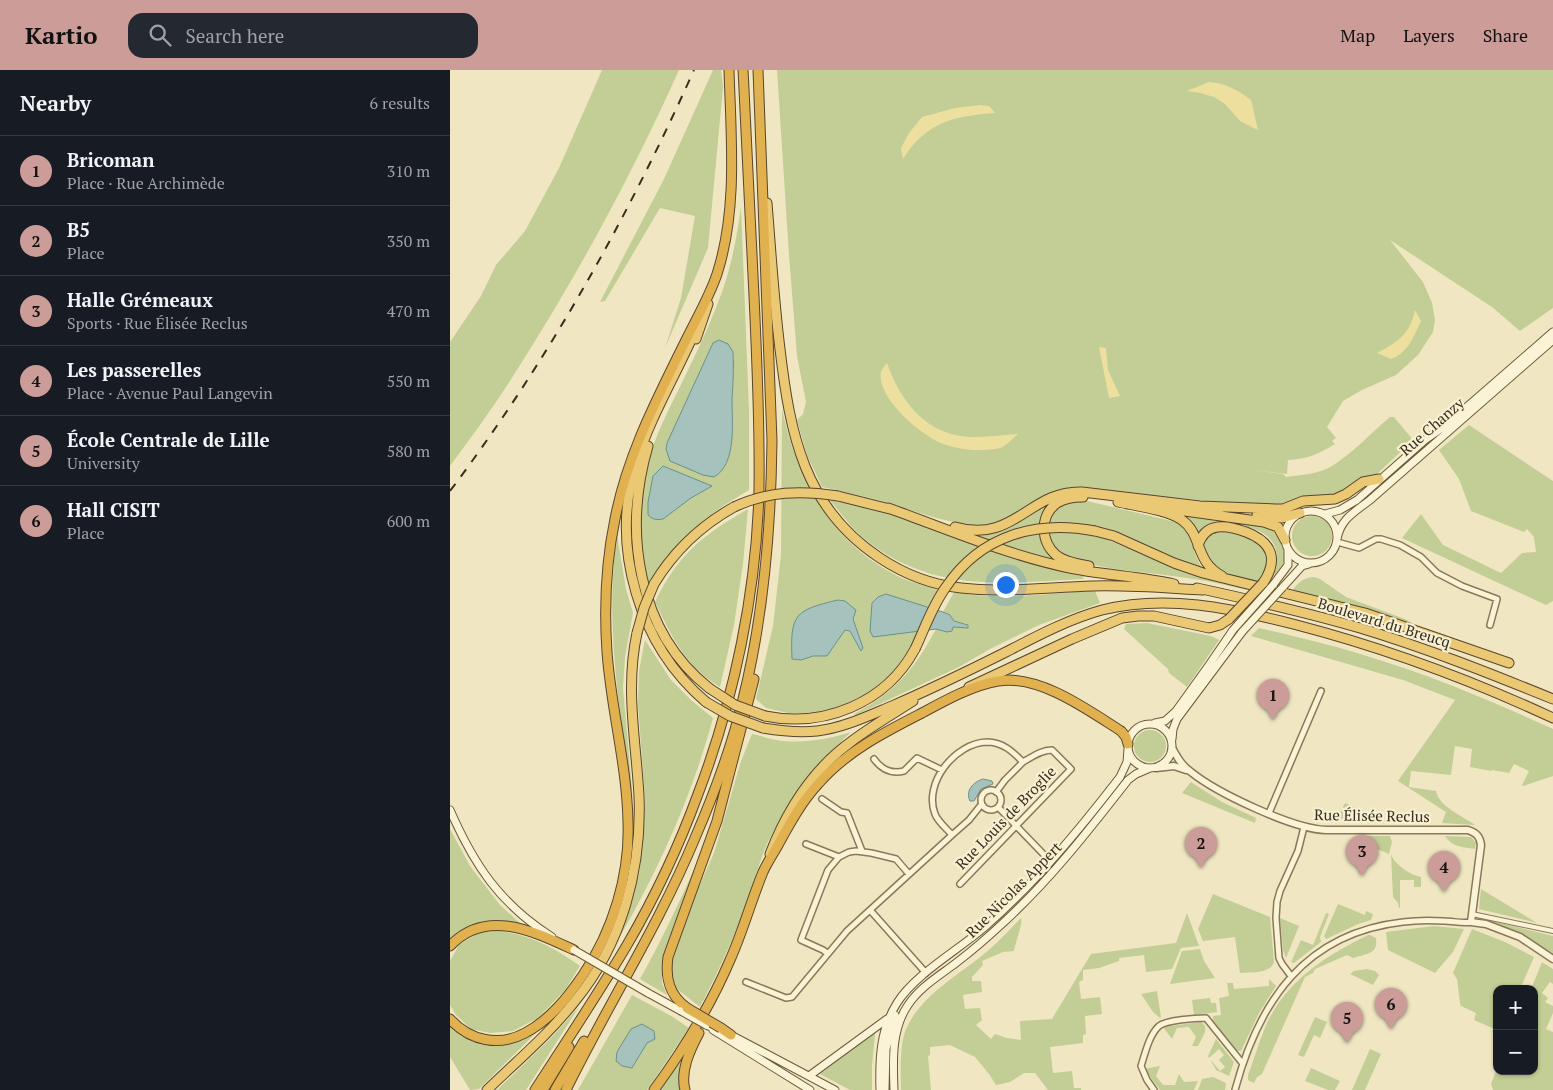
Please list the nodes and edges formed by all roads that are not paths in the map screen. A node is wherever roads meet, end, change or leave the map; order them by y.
1 (729, 70) edge
2 (742, 70) edge
3 (758, 70) edge
4 (760, 112) junction
5 (713, 287) junction
6 (1553, 332) edge
7 (1553, 340) edge
8 (1379, 479) junction
9 (1118, 502) junction
10 (1200, 506) junction
11 (888, 508) junction
12 (1300, 513) junction
13 (1324, 514) junction
14 (1285, 540) junction
15 (1337, 540) junction
16 (1198, 546) junction
17 (768, 547) junction
18 (1288, 550) junction
19 (1312, 563) junction
20 (1118, 574) junction
21 (1248, 585) junction
22 (1203, 590) junction
23 (1490, 625) dead end
24 (1509, 664) dead end
25 (937, 686) junction
26 (1321, 691) dead end
27 (1553, 699) edge
28 (934, 707) junction
29 (1553, 718) edge
30 (1150, 724) junction
31 (1172, 745) junction
32 (1128, 746) junction
33 (874, 759) dead end
34 (1023, 762) junction
35 (1153, 768) junction
36 (942, 770) junction
37 (1190, 771) junction
38 (996, 792) junction
39 (822, 799) dead end
40 (981, 804) junction
41 (998, 807) junction
42 (450, 810) edge
43 (1269, 813) junction
44 (1016, 826) junction
45 (1304, 827) junction
46 (952, 835) junction
47 (806, 844) dead end
48 (862, 852) junction
49 (839, 857) junction
50 (1051, 862) junction
51 (764, 869) junction
52 (909, 874) junction
53 (960, 884) dead end
54 (870, 910) junction
55 (1472, 914) junction
56 (1471, 922) junction
57 (651, 928) junction
58 (1553, 932) edge
59 (737, 943) junction
60 (628, 944) junction
61 (450, 946) edge
62 (574, 950) junction
63 (827, 953) junction
64 (1553, 959) edge
65 (926, 973) junction
66 (1291, 976) junction
67 (746, 982) dead end
68 (914, 982) junction
69 (684, 1009) junction
70 (891, 1013) junction
71 (450, 1019) edge
72 (720, 1031) junction
73 (731, 1035) joint
74 (1243, 1064) junction
75 (809, 1076) junction
76 (487, 1090) edge
77 (535, 1090) edge
78 (543, 1090) edge
79 (555, 1090) edge
80 (566, 1090) edge
81 (654, 1090) edge
82 (685, 1090) edge
83 (810, 1090) edge
84 (835, 1090) edge
85 (880, 1090) edge
86 (885, 1090) edge
87 (894, 1090) edge
88 (1154, 1090) edge
89 (1235, 1090) edge

1 - 5 highway
2 - 60 highway
3 - 4 highway
4 - 17 highway
4 - 22 highway
5 - 21 highway, bridge
5 - 25 highway, bridge
5 - 71 highway
6 - 8 main road, Rue Chanzy
7 - 15 main road, Rue Chanzy
8 - 10 highway
8 - 13 main road, Rue Chanzy
9 - 14 highway
9 - 16 highway
9 - 20 highway
10 - 11 highway
10 - 12 highway
11 - 20 highway
11 - 76 highway, bridge
12 - 13 main road
12 - 14 main road
13 - 15 main road
14 - 18 main road
15 - 19 main road
15 - 23 street
16 - 21 highway
16 - 28 highway, bridge
17 - 57 highway
17 - 69 highway
18 - 19 main road
18 - 30 main road, bridge
19 - 31 main road, bridge
20 - 22 highway
21 - 24 highway
22 - 27 highway, Boulevard du Breucq
25 - 29 highway, Boulevard du Breucq
25 - 51 highway
26 - 43 street
28 - 32 highway
28 - 51 highway
30 - 31 main road
30 - 32 main road
31 - 35 main road
31 - 37 street, Rue Élisée Reclus
32 - 35 main road
32 - 50 main road, Rue Nicolas Appert
33 - 36 street
34 - 36 street
34 - 38 street
34 - 44 street, Rue Louis de Broglie
35 - 37 street, Rue Élisée Reclus
35 - 87 main road, Rue Nicolas Appert
36 - 46 street
37 - 43 street, Rue Élisée Reclus
38 - 40 street
38 - 41 street
39 - 48 street
40 - 41 street
40 - 46 street
41 - 44 street
42 - 62 main road
43 - 45 street, Rue Élisée Reclus
44 - 50 street
44 - 53 street, Rue Louis de Broglie
45 - 55 street, Rue Élisée Reclus
45 - 66 street
46 - 52 street
47 - 49 street
48 - 49 street
48 - 52 street
49 - 63 street
50 - 65 main road, Rue Nicolas Appert
51 - 59 highway
52 - 54 street
54 - 63 street
54 - 65 street
55 - 56 street, Rue Élisée Reclus
55 - 58 street
56 - 64 street
56 - 66 street
57 - 79 highway
57 - 80 highway
59 - 81 highway
59 - 82 highway
60 - 77 highway
60 - 78 highway
61 - 62 highway
62 - 69 main road, bridge
63 - 67 street
65 - 68 main road, Rue Nicolas Appert
66 - 74 street
68 - 70 main road, Rue Nicolas Appert
68 - 86 main road, Rue Nicolas Appert
69 - 72 highway, bridge
69 - 72 main road, bridge
70 - 75 main road
70 - 85 main road, Rue Nicolas Appert
72 - 73 highway
72 - 83 main road
73 - 75 main road
74 - 88 street
74 - 89 street
75 - 84 main road

